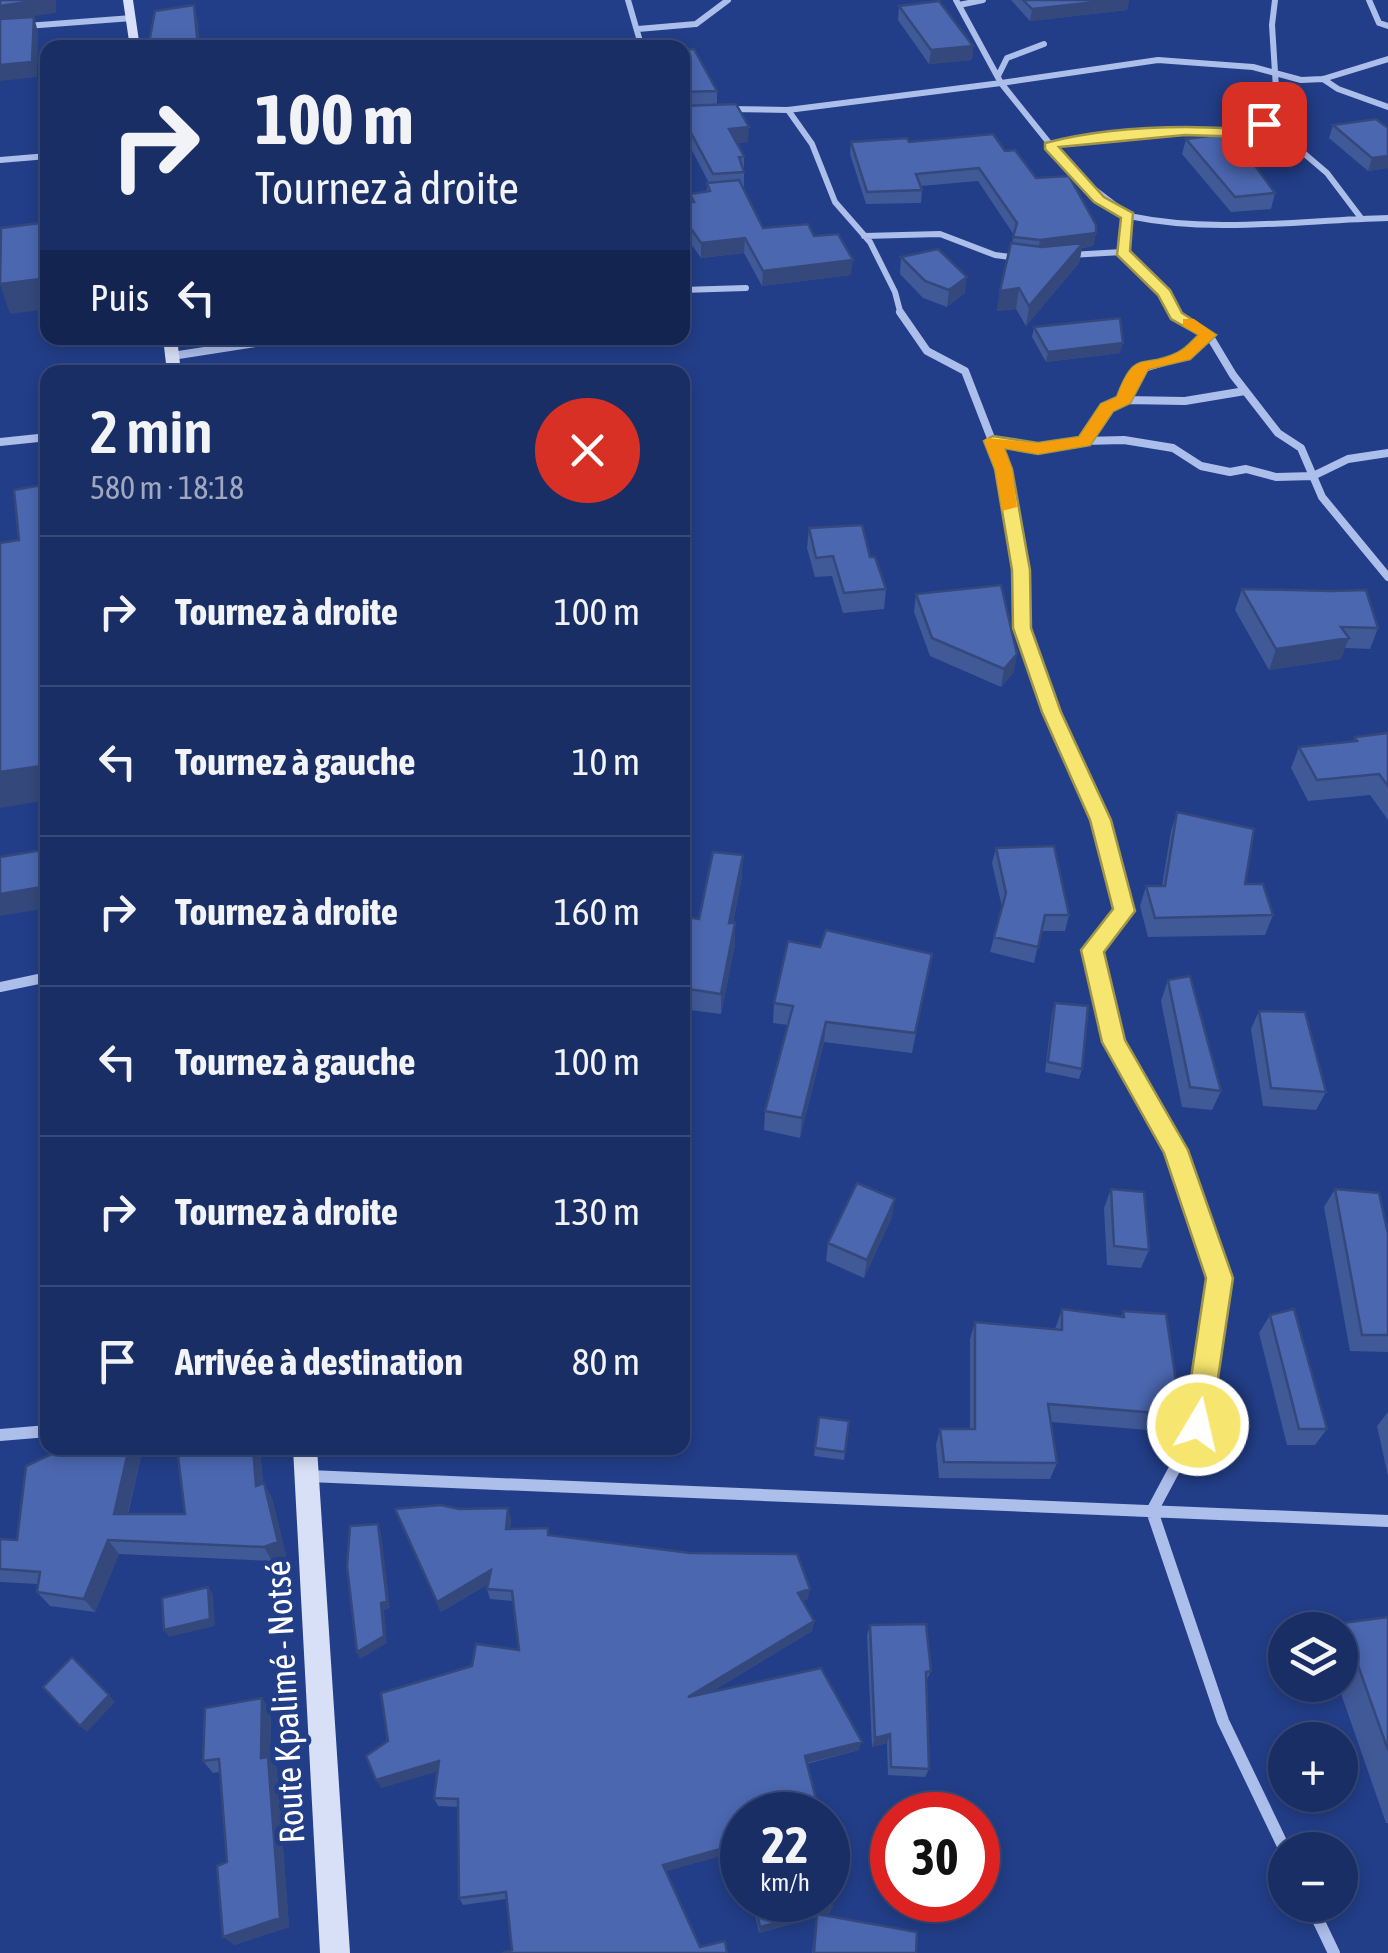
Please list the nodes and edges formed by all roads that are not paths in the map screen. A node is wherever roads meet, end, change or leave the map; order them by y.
1 (128, 0) edge
2 (628, 0) edge
3 (728, 0) edge
4 (983, 0) edge
5 (1275, 0) edge
6 (1369, 0) edge
7 (957, 2) edge
8 (132, 18) junction
9 (1388, 26) edge
10 (0, 28) edge
11 (638, 29) junction
12 (134, 40) edge
13 (640, 40) edge
14 (1044, 44) dead end
15 (1274, 57) junction
16 (1388, 59) edge
17 (1253, 67) junction
18 (1275, 72) junction
19 (1000, 79) junction
20 (1323, 79) junction
21 (1301, 80) junction
22 (1276, 86) junction
23 (1388, 107) edge
24 (788, 110) junction
25 (714, 111) edge
26 (1278, 120) junction
27 (1250, 133) junction
28 (1293, 144) junction
29 (1050, 146) junction
30 (40, 157) edge
31 (0, 160) edge
32 (1128, 216) junction
33 (1361, 218) junction
34 (1388, 218) edge
35 (864, 236) junction
36 (1122, 252) junction
37 (1056, 257) edge
38 (1023, 258) edge
39 (746, 288) dead end
40 (690, 290) edge
41 (1209, 335) junction
42 (257, 345) edge
43 (173, 364) edge
44 (1245, 391) junction
45 (1124, 400) junction
46 (40, 438) edge
47 (993, 441) junction
48 (1084, 441) junction
49 (0, 442) edge
50 (1388, 453) edge
51 (1313, 476) junction
52 (1388, 577) edge
53 (40, 978) edge
54 (0, 986) edge
55 (40, 1432) edge
56 (0, 1435) edge
57 (306, 1455) edge
58 (308, 1476) junction
59 (1152, 1511) junction
60 (1388, 1521) edge
61 (1276, 1832) edge
62 (1320, 1922) edge
63 (336, 1953) edge
64 (1334, 1953) edge

1 - 8 main road
2 - 11 street
3 - 11 street
4 - 7 street
5 - 15 street
6 - 9 street
7 - 19 street
8 - 10 street
8 - 12 main road
11 - 13 street
14 - 19 street
15 - 17 street
15 - 18 street
16 - 20 street
17 - 18 street
17 - 19 street
18 - 21 street
18 - 22 street
19 - 24 street
19 - 29 street
20 - 21 street
20 - 23 street
21 - 22 street
22 - 26 street
24 - 25 street
24 - 35 street
26 - 27 street
26 - 28 street
27 - 28 street
27 - 29 street
28 - 33 street
29 - 32 street
30 - 31 street
32 - 33 street
32 - 36 street
33 - 34 street
35 - 38 street
35 - 47 street
36 - 37 street
36 - 41 street
39 - 40 street
41 - 44 street
41 - 45 street
42 - 43 street
44 - 45 street
44 - 51 street
45 - 48 street
46 - 49 street
47 - 48 street
47 - 59 street
48 - 51 street
50 - 51 street
51 - 52 street
53 - 54 street
55 - 56 street
57 - 58 main road, Route Kpalimé - Notsé
58 - 59 street
58 - 63 main road, Route Kpalimé - Notsé
59 - 60 street
59 - 61 street
62 - 64 street

